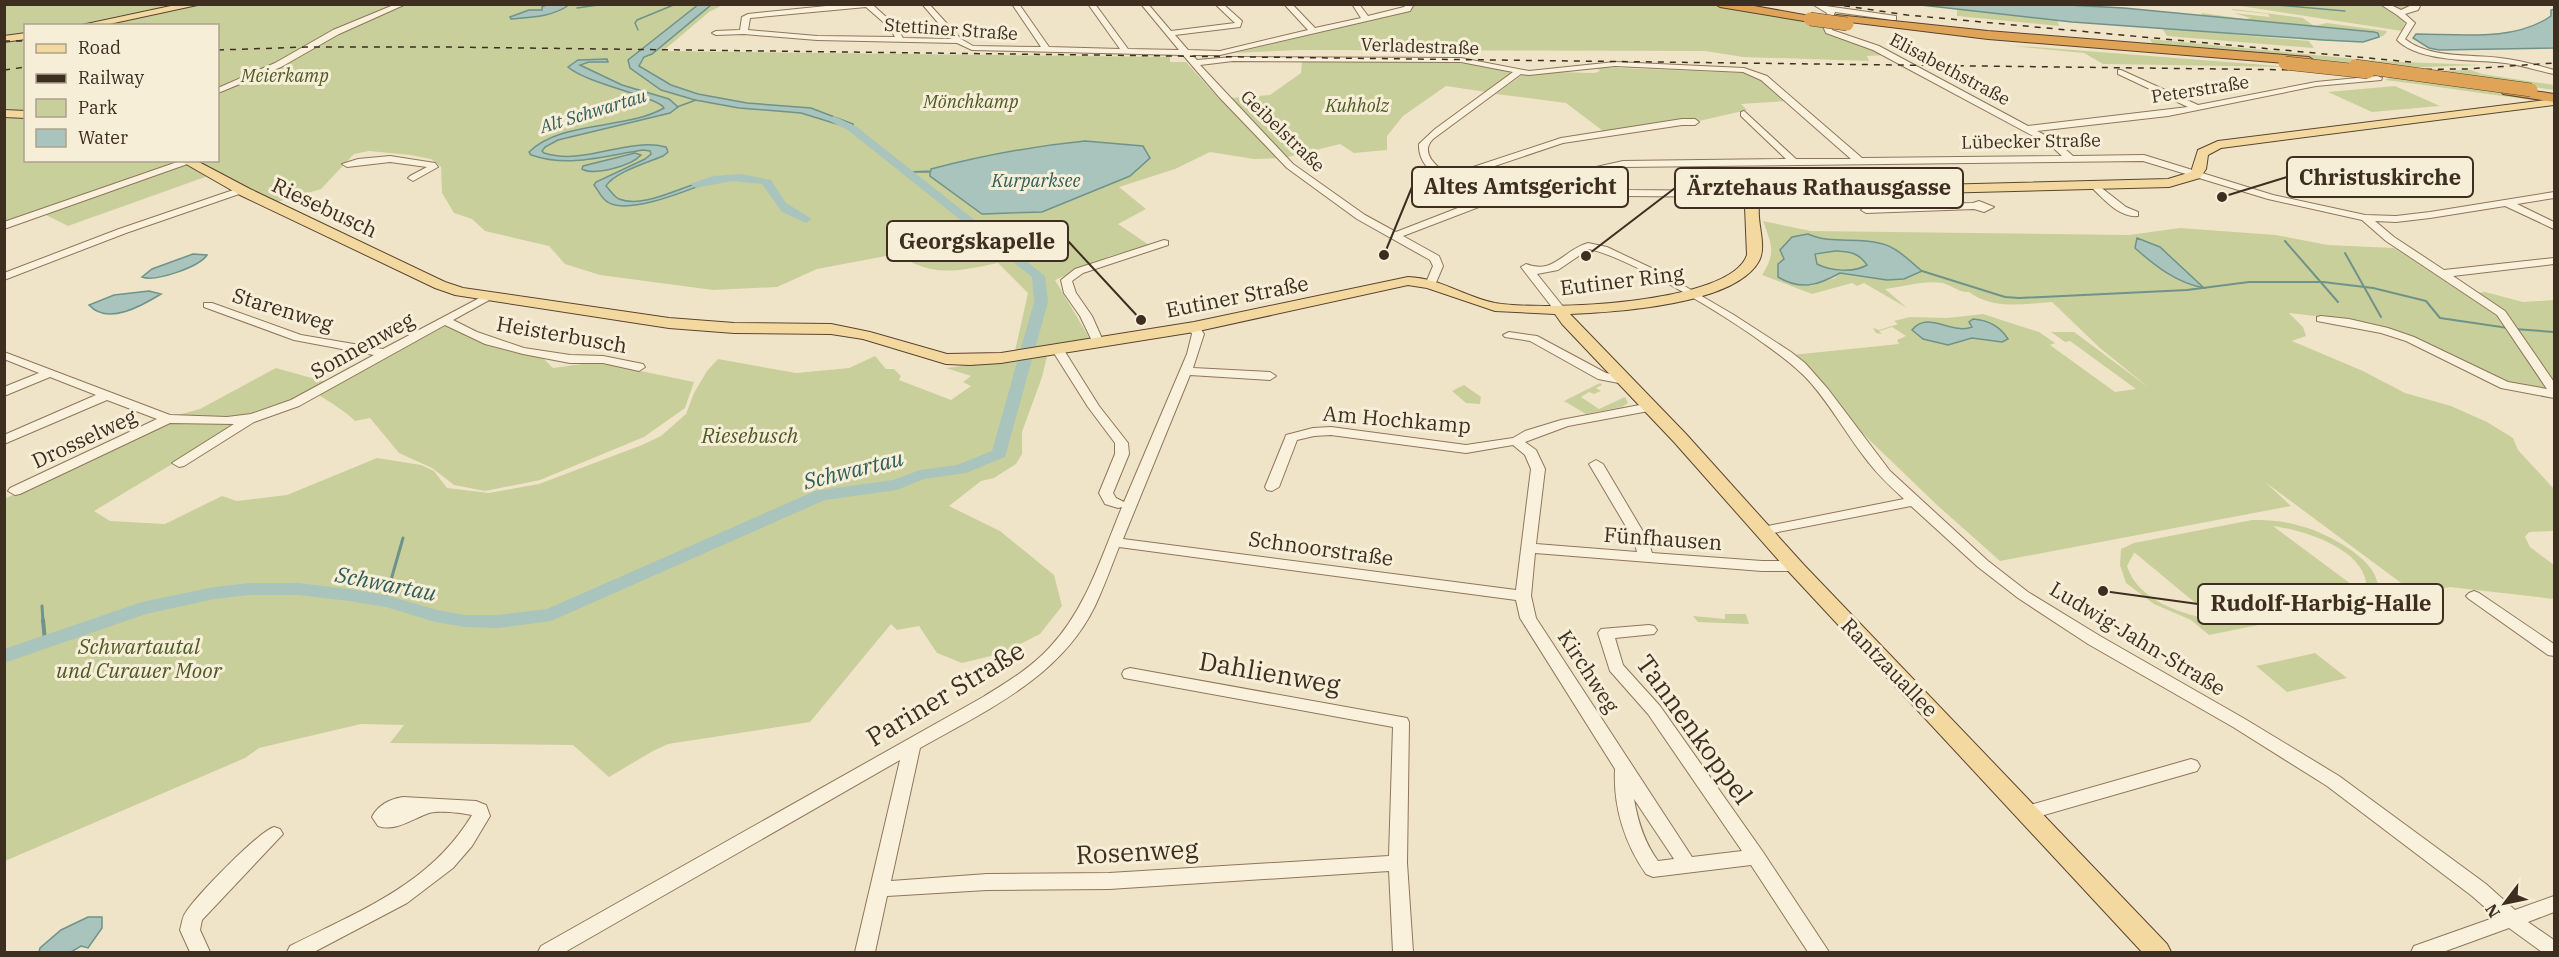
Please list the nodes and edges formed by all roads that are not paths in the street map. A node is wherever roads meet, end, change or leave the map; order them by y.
1 (198, 4) edge
2 (403, 4) edge
3 (925, 4) edge
4 (1015, 4) edge
5 (1090, 4) edge
6 (1144, 4) edge
7 (1218, 4) edge
8 (1287, 4) edge
9 (1355, 4) edge
10 (1411, 4) edge
11 (1720, 4) edge
12 (1744, 4) edge
13 (2383, 4) edge
14 (2418, 4) edge
15 (872, 5) edge
16 (2400, 13) junction
17 (1826, 15) edge
18 (1893, 18) dead end
19 (1366, 19) junction
20 (93, 24) edge
21 (744, 32) junction
22 (1314, 32) junction
23 (716, 33) dead end
24 (1168, 34) junction
25 (24, 36) edge
26 (4, 39) edge
27 (900, 41) junction
28 (958, 41) junction
29 (1046, 49) junction
30 (1125, 50) junction
31 (1189, 57) junction
32 (2283, 60) junction
33 (1519, 72) junction
34 (2121, 72) dead end
35 (2554, 72) edge
36 (2378, 78) dead end
37 (219, 91) edge
38 (2554, 92) edge
39 (2554, 100) edge
40 (2198, 108) junction
41 (4, 113) edge
42 (1744, 114) dead end
43 (24, 115) edge
44 (1695, 122) dead end
45 (2027, 129) junction
46 (2071, 159) junction
47 (1793, 161) junction
48 (1859, 161) junction
49 (184, 162) edge
50 (189, 162) edge
51 (347, 164) dead end
52 (1580, 172) junction
53 (2196, 175) junction
54 (413, 178) dead end
55 (1448, 178) junction
56 (2094, 185) junction
57 (1905, 189) junction
58 (242, 190) junction
59 (2554, 195) edge
60 (1488, 199) junction
61 (1760, 200) junction
62 (2506, 203) junction
63 (1976, 206) dead end
64 (1923, 207) junction
65 (1866, 210) dead end
66 (2134, 214) dead end
67 (2365, 218) junction
68 (4, 226) edge
69 (2554, 226) edge
70 (1395, 236) junction
71 (1164, 243) dead end
72 (2554, 261) edge
73 (2442, 274) junction
74 (4, 277) edge
75 (1430, 285) junction
76 (1394, 286) joint
77 (1690, 294) junction
78 (486, 297) junction
79 (208, 304) dead end
80 (1559, 309) junction
81 (2321, 319) dead end
82 (446, 321) junction
83 (1194, 327) junction
84 (1098, 343) junction
85 (1058, 350) junction
86 (1552, 351) dead end
87 (384, 353) junction
88 (4, 355) edge
89 (946, 359) joint
90 (639, 367) dead end
91 (1186, 371) junction
92 (50, 373) junction
93 (1270, 376) dead end
94 (1624, 380) junction
95 (4, 392) edge
96 (2554, 392) edge
97 (106, 395) junction
98 (1650, 407) junction
99 (252, 418) junction
100 (168, 419) junction
101 (4, 440) edge
102 (1516, 441) junction
103 (179, 464) dead end
104 (1596, 464) dead end
105 (1272, 487) dead end
106 (15, 491) dead end
107 (1912, 501) junction
108 (1118, 504) dead end
109 (1763, 531) junction
110 (1114, 542) junction
111 (1528, 548) junction
112 (1646, 558) junction
113 (1794, 566) junction
114 (1523, 596) junction
115 (2474, 596) dead end
116 (1649, 630) dead end
117 (2554, 651) edge
118 (1130, 674) dead end
119 (912, 744) junction
120 (2191, 766) dead end
121 (1623, 768) junction
122 (428, 805) dead end
123 (2027, 813) junction
124 (274, 834) dead end
125 (1756, 857) junction
126 (1398, 863) junction
127 (1687, 864) junction
128 (880, 889) junction
129 (2554, 904) edge
130 (2511, 920) junction
131 (2554, 950) edge
132 (200, 952) edge
133 (297, 952) edge
134 (548, 952) edge
135 (864, 952) edge
136 (1403, 952) edge
137 (1819, 952) edge
138 (2158, 952) edge
139 (2421, 952) edge

1 - 20 main road
2 - 37 street
3 - 28 street
4 - 29 street
5 - 30 street
6 - 24 street, Geibelstraße
7 - 24 street
8 - 22 street
9 - 19 street
10 - 19 street
11 - 17 highway
12 - 17 highway
13 - 16 street
14 - 16 street
15 - 21 street
15 - 27 street
16 - 35 street
17 - 18 street, Elisabethstraße
17 - 32 highway
17 - 45 street, Elisabethstraße
19 - 22 street
21 - 23 street, Stettiner Straße
21 - 27 street, Stettiner Straße
22 - 31 street
24 - 31 street, Geibelstraße
25 - 26 main road
27 - 28 street, Stettiner Straße
28 - 29 street, Stettiner Straße
29 - 30 street, Stettiner Straße
30 - 31 street, Stettiner Straße
31 - 33 street, Verladestraße
31 - 70 street, Geibelstraße
32 - 38 highway, bridge
32 - 39 highway, bridge
33 - 48 street, Verladestraße
33 - 55 street
34 - 40 street
36 - 40 street, Peterstraße
39 - 53 main road
40 - 45 street, Peterstraße
41 - 43 main road
42 - 47 street
44 - 55 street
45 - 46 street, Elisabethstraße
46 - 48 street, Lübecker Straße
46 - 53 street, Lübecker Straße
47 - 48 street, Lübecker Straße
47 - 52 street, Lübecker Straße
49 - 68 street
50 - 58 main road, Riesebusch
51 - 54 street
52 - 60 street, Lübecker Straße
52 - 61 street
53 - 56 main road
53 - 67 street, Lübecker Straße
55 - 60 street
56 - 57 main road
56 - 66 street
57 - 61 main road
57 - 64 street
58 - 74 street
58 - 78 main road, Riesebusch
59 - 62 street
60 - 70 street, Lübecker Straße
61 - 77 main road, Eutiner Ring
62 - 67 street
62 - 69 street
63 - 64 street
64 - 65 street
67 - 73 street
70 - 75 street, Geibelstraße
71 - 84 street
72 - 73 street
73 - 96 street
75 - 76 main road, Eutiner Ring
75 - 80 main road, Eutiner Ring
76 - 83 main road, Eutiner Straße
77 - 80 main road, Eutiner Ring
77 - 80 street, Ludwig-Jahn-Straße
77 - 107 street, Ludwig-Jahn-Straße
78 - 82 street, Sonnenweg
78 - 89 main road, Riesebusch
79 - 87 street, Starenweg
80 - 94 main road, Rantzauallee
81 - 96 street
82 - 87 street, Sonnenweg
82 - 90 street, Heisterbusch
83 - 84 main road, Eutiner Straße
83 - 91 street, Pariner Straße
84 - 85 main road, Eutiner Straße
85 - 89 main road, Eutiner Straße
85 - 108 street
86 - 94 street
87 - 99 street, Sonnenweg
88 - 92 street, Sonnenweg
91 - 93 street
91 - 110 street, Pariner Straße
92 - 95 street
92 - 97 street, Sonnenweg
94 - 98 main road, Rantzauallee
97 - 100 street, Sonnenweg
97 - 101 street
98 - 102 street, Am Hochkamp
98 - 109 main road, Rantzauallee
99 - 100 street, Sonnenweg
99 - 103 street, Sonnenweg
100 - 106 street, Drosselweg
102 - 105 street, Am Hochkamp
102 - 111 street
104 - 112 street
107 - 109 street
107 - 130 street, Ludwig-Jahn-Straße
109 - 113 main road, Rantzauallee
110 - 114 street, Schnoorstraße
110 - 119 street, Pariner Straße
111 - 112 street, Fünfhausen
111 - 114 street
112 - 113 street, Fünfhausen
113 - 123 main road, Rantzauallee
114 - 121 street, Kirchweg
115 - 117 street
116 - 125 street, Tannenkoppel
118 - 126 street, Dahlienweg
119 - 128 street
119 - 134 street, Pariner Straße
120 - 123 street
121 - 127 street, Kirchweg
121 - 127 street
122 - 133 street
123 - 138 main road, Rantzauallee
124 - 132 street
125 - 127 street
125 - 137 street
126 - 128 street, Rosenweg
126 - 136 street
128 - 135 street
129 - 130 street
130 - 131 street, Ludwig-Jahn-Straße
130 - 139 street

